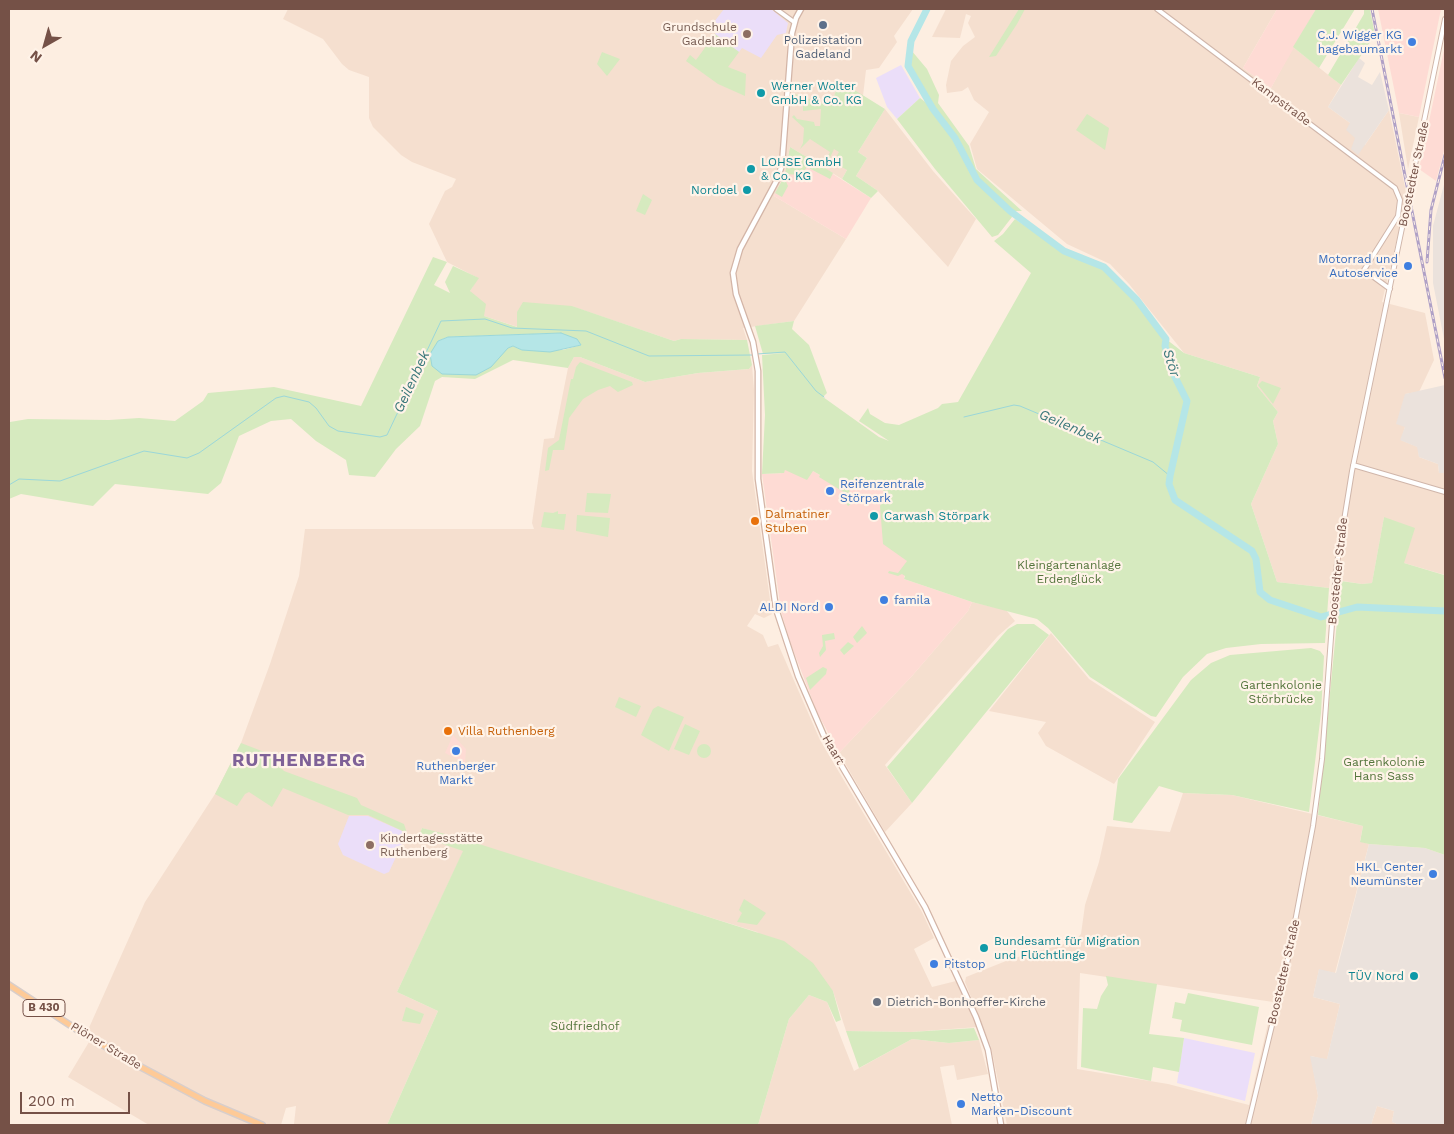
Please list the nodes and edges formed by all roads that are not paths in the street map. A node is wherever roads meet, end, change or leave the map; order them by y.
1 (776, 9) edge
2 (801, 9) edge
3 (1157, 9) edge
4 (1445, 19) edge
5 (794, 22) junction
6 (1390, 289) junction
7 (1353, 466) junction
8 (1445, 492) edge
9 (9, 985) edge
10 (262, 1125) edge
11 (1001, 1125) edge
12 (1248, 1125) edge

1 - 5 street
2 - 5 main road
3 - 6 street, Kampstraße
4 - 6 street, Boostedter Straße
5 - 11 main road, Haart
6 - 7 street, Boostedter Straße
7 - 8 street
7 - 12 street, Boostedter Straße
9 - 10 main road, Plöner Straße / B 430

